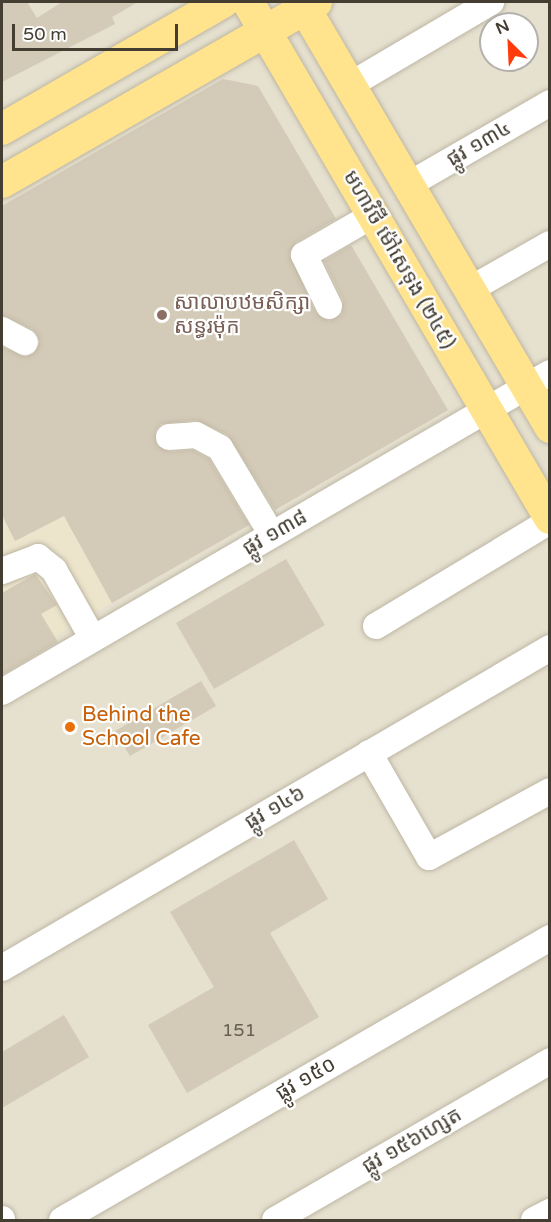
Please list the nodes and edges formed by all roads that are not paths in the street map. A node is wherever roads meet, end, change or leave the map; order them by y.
1 (223, 2) edge
2 (248, 2) edge
3 (491, 2) edge
4 (307, 4) edge
5 (265, 30) junction
6 (350, 85) junction
7 (549, 103) edge
8 (2, 129) edge
9 (2, 182) edge
10 (408, 185) junction
11 (373, 215) junction
12 (549, 244) edge
13 (470, 290) junction
14 (329, 306) dead end
15 (2, 330) edge
16 (25, 342) dead end
17 (538, 380) edge
18 (486, 410) junction
19 (549, 427) edge
20 (169, 437) dead end
21 (549, 520) edge
22 (272, 535) junction
23 (2, 571) edge
24 (376, 626) dead end
25 (93, 639) junction
26 (549, 648) edge
27 (2, 692) edge
28 (369, 753) junction
29 (549, 791) edge
30 (549, 938) edge
31 (2, 968) edge
32 (549, 1061) edge
33 (549, 1212) edge
34 (62, 1221) edge
35 (275, 1221) edge
36 (534, 1221) edge

1 - 8 main road
2 - 5 main road, មហាវិថី ម៉ៅសេទុង (២៤៥)
3 - 6 street
4 - 5 main road
4 - 6 main road
5 - 9 main road
5 - 11 main road, មហាវិថី ម៉ៅសេទុង (២៤៥)
6 - 10 main road
7 - 10 street, ផ្លូវ ១៣៤
10 - 13 main road
11 - 14 street
11 - 18 main road, មហាវិថី ម៉ៅសេទុង (២៤៥)
12 - 13 street
13 - 17 main road
15 - 16 street
17 - 18 street, ផ្លូវ ១៣៨
17 - 19 main road
18 - 21 main road, មហាវិថី ម៉ៅសេទុង (២៤៥)
18 - 22 street, ផ្លូវ ១៣៨
20 - 22 street
21 - 24 street
22 - 25 street, ផ្លូវ ១៣៨
23 - 25 street
25 - 27 street, ផ្លូវ ១៣៨
26 - 28 street, ផ្លូវ ១៤៦
28 - 29 street
28 - 31 street, ផ្លូវ ១៤៦
30 - 34 street, ផ្លូវ ១៥០
32 - 35 street, ផ្លូវ ១៥៦ហ្សេត
33 - 36 street

